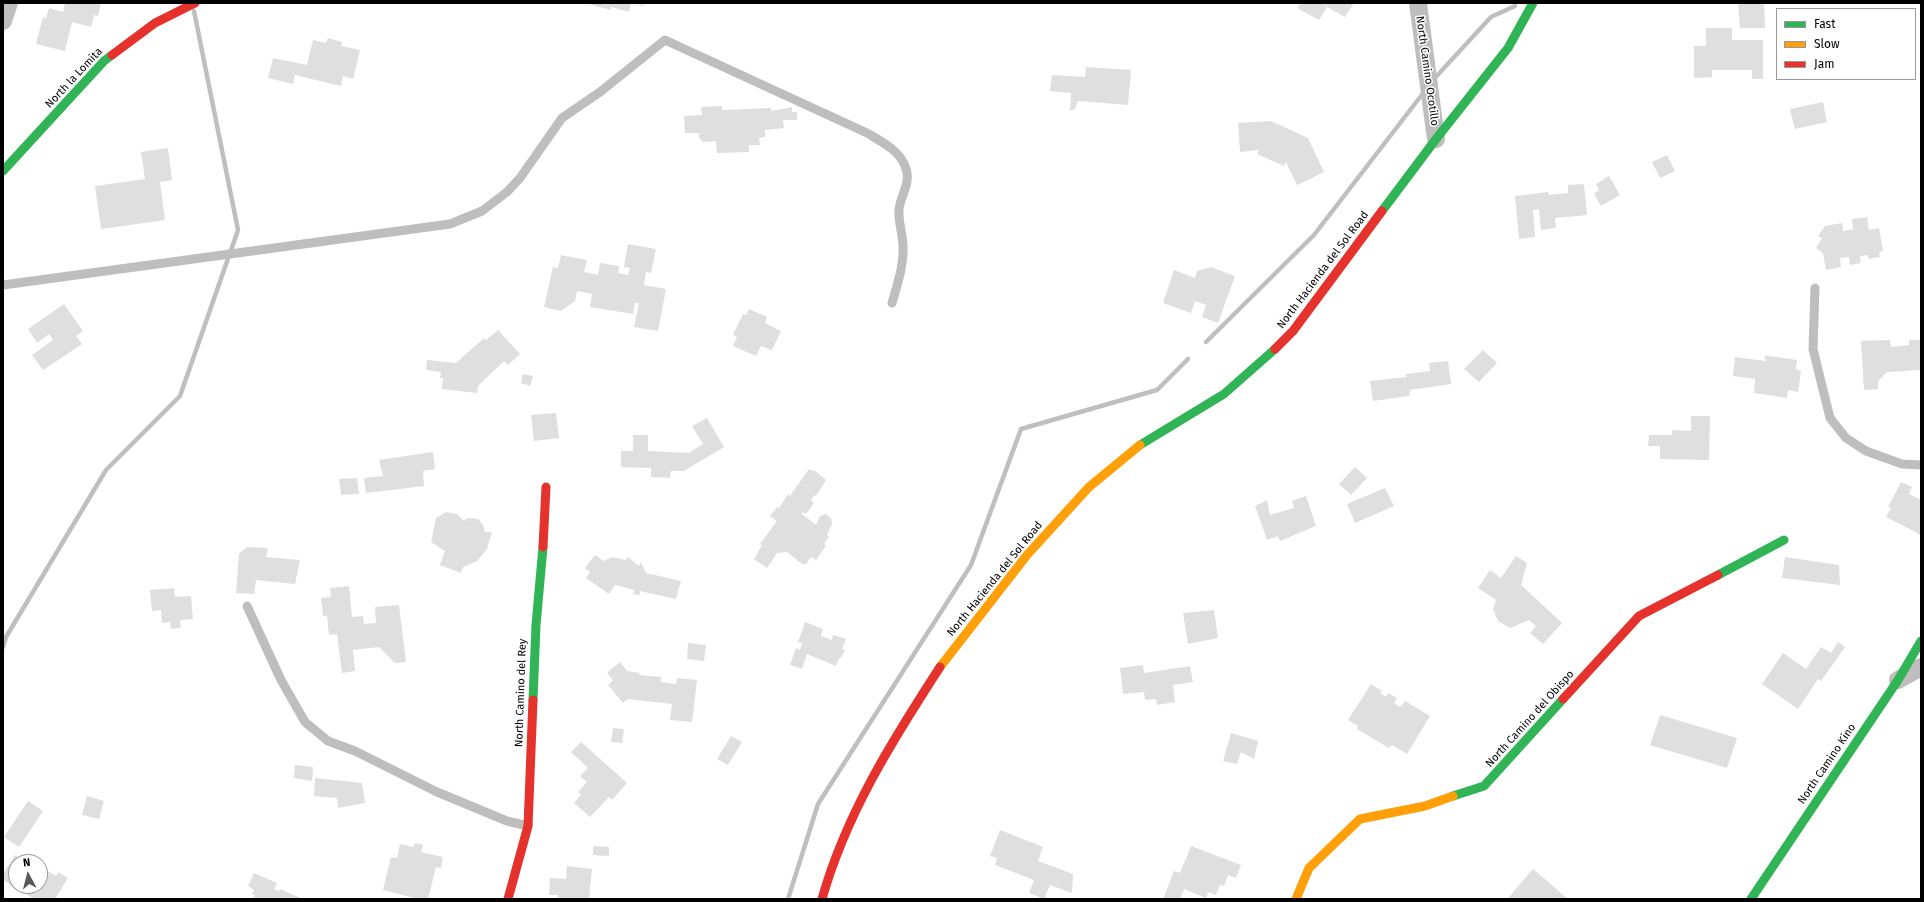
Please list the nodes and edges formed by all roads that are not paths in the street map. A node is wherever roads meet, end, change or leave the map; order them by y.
1 (9, 3) edge
2 (195, 3) edge
3 (1418, 3) edge
4 (1533, 3) edge
5 (3, 21) edge
6 (1436, 139) junction
7 (3, 171) edge
8 (3, 286) edge
9 (1815, 288) dead end
10 (892, 303) dead end
11 (1921, 465) edge
12 (546, 487) dead end
13 (1784, 540) dead end
14 (247, 606) dead end
15 (1921, 641) edge
16 (1921, 667) edge
17 (1898, 680) junction
18 (528, 826) junction
19 (508, 899) edge
20 (822, 899) edge
21 (1296, 899) edge
22 (1751, 899) edge

1 - 5 street
2 - 7 street, North la Lomita
3 - 6 street, North Camino Ocotillo
4 - 6 street, North Hacienda del Sol Road
6 - 20 street, North Hacienda del Sol Road
8 - 10 lane
9 - 11 lane
12 - 18 street, North Camino del Rey
13 - 21 street, North Camino del Obispo
14 - 18 lane
15 - 17 street, North Camino Kino
16 - 17 street
17 - 22 street, North Camino Kino
18 - 19 street, North Camino del Rey

